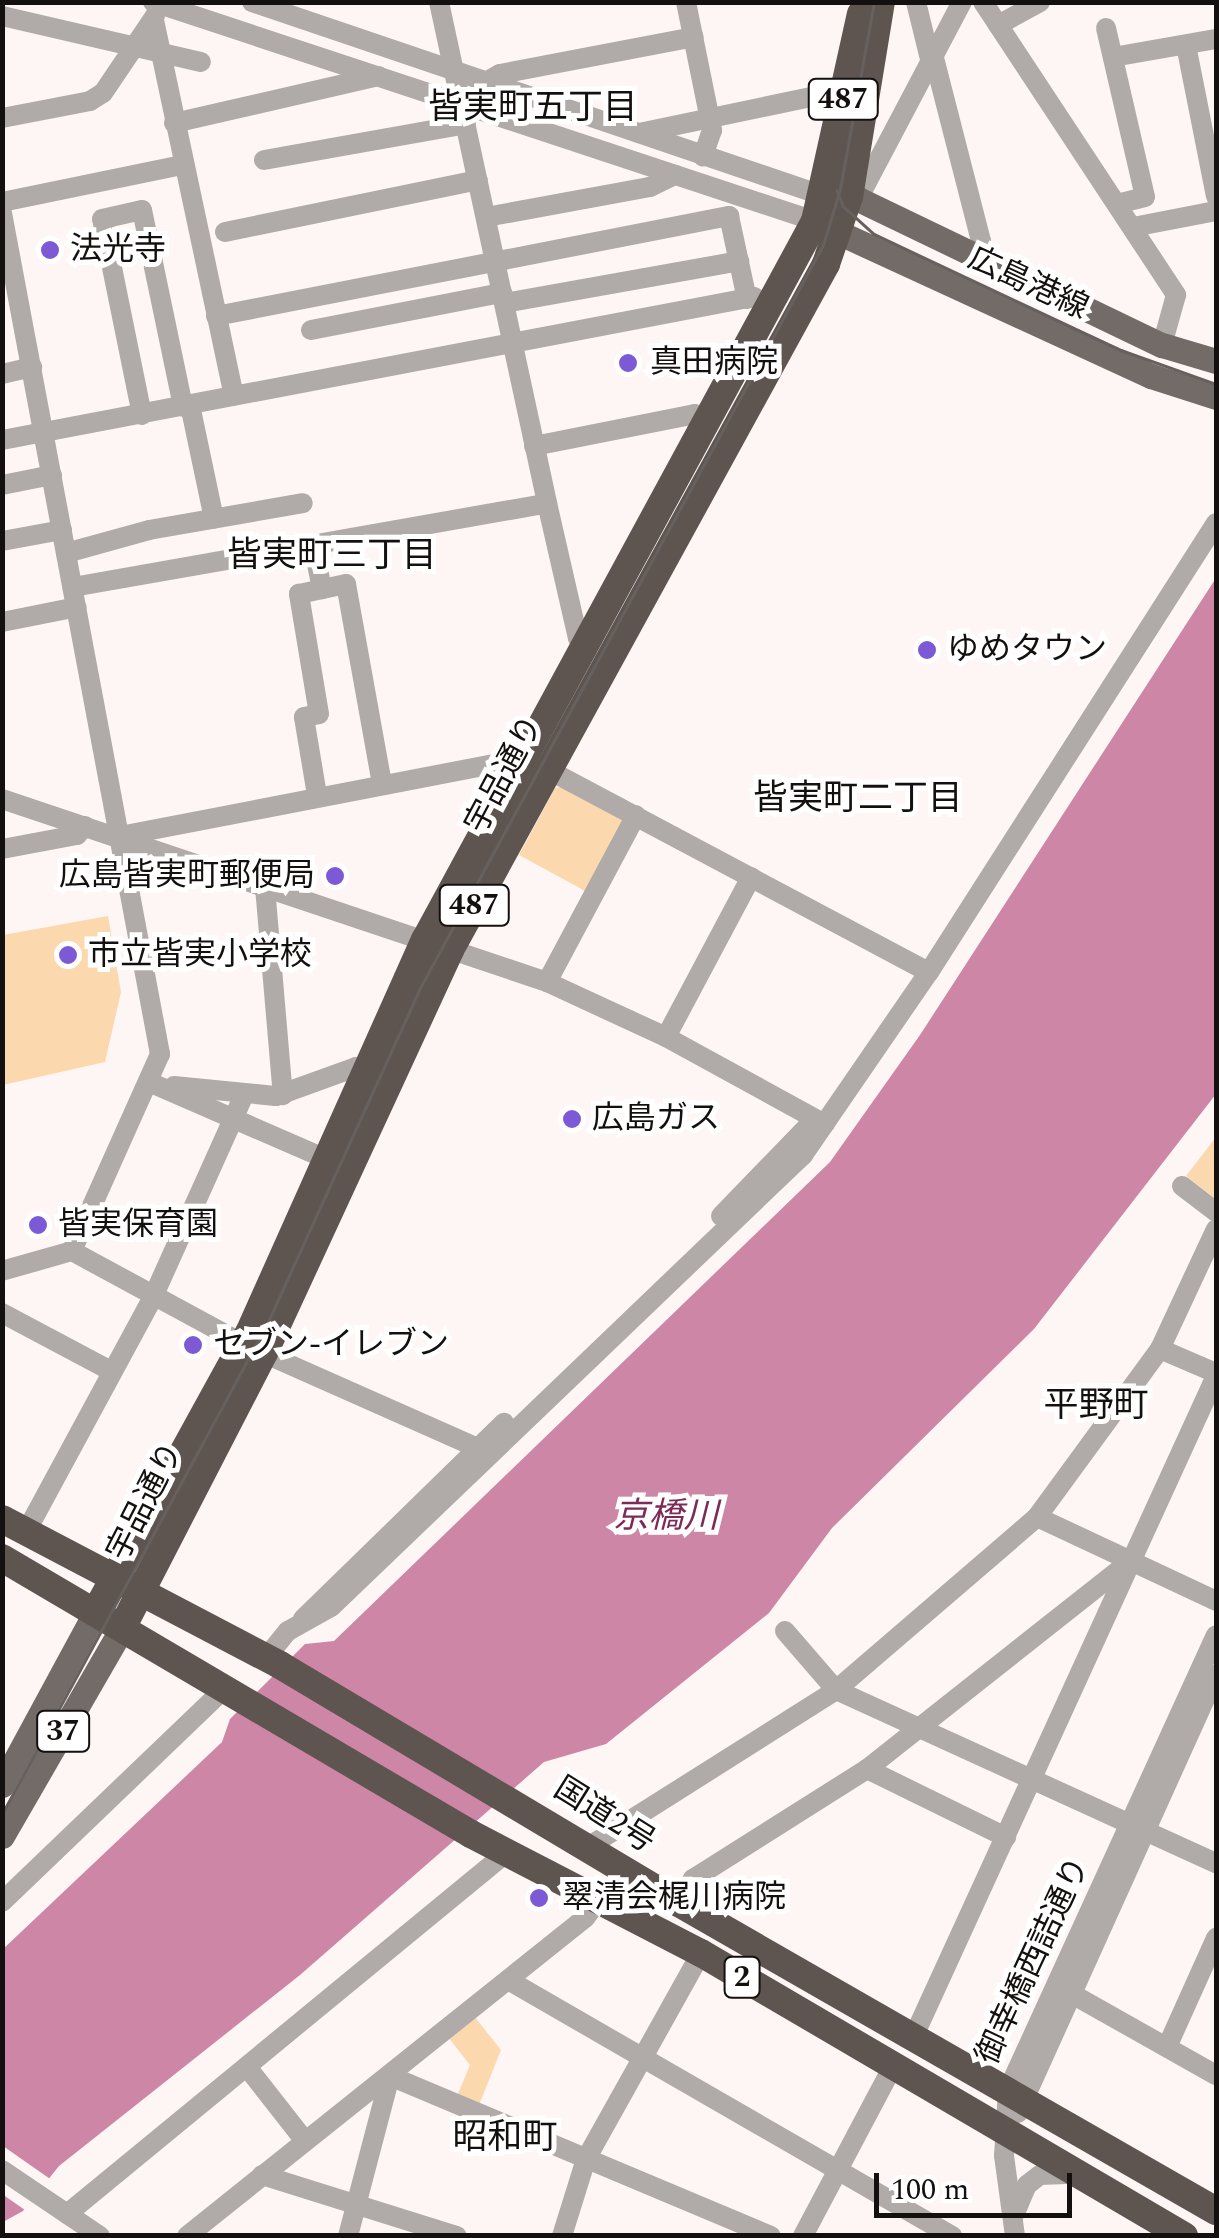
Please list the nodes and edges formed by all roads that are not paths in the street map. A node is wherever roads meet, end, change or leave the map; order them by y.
1 (438, 2) edge
2 (686, 2) edge
3 (863, 2) edge
4 (881, 2) edge
5 (916, 2) edge
6 (962, 2) edge
7 (983, 2) edge
8 (1040, 2) edge
9 (254, 3) edge
10 (155, 9) edge
11 (2, 16) edge
12 (998, 25) junction
13 (1106, 28) dead end
14 (694, 37) junction
15 (1216, 39) edge
16 (1186, 45) junction
17 (134, 48) junction
18 (160, 53) junction
19 (931, 57) junction
20 (1113, 58) junction
21 (201, 62) dead end
22 (454, 72) junction
23 (379, 76) junction
24 (486, 82) junction
25 (846, 90) junction
26 (464, 114) junction
27 (2, 118) edge
28 (710, 118) junction
29 (174, 123) junction
30 (637, 133) junction
31 (703, 156) junction
32 (264, 160) dead end
33 (183, 165) junction
34 (675, 175) junction
35 (478, 180) junction
36 (1216, 196) edge
37 (2, 202) edge
38 (1117, 204) junction
39 (837, 209) junction
40 (1216, 211) edge
41 (2, 213) edge
42 (486, 217) junction
43 (1132, 227) junction
44 (226, 232) dead end
45 (976, 257) junction
46 (495, 259) junction
47 (739, 261) junction
48 (8, 280) edge
49 (503, 298) junction
50 (759, 304) junction
51 (216, 316) junction
52 (311, 330) dead end
53 (513, 342) junction
54 (1162, 345) junction
55 (1216, 361) edge
56 (32, 368) junction
57 (2, 374) edge
58 (234, 396) junction
59 (1216, 397) edge
60 (186, 406) junction
61 (142, 415) junction
62 (709, 423) junction
63 (45, 431) junction
64 (2, 440) edge
65 (534, 446) junction
66 (52, 475) junction
67 (2, 485) edge
68 (547, 502) junction
69 (303, 503) dead end
70 (214, 518) junction
71 (1216, 523) edge
72 (62, 530) junction
73 (2, 541) edge
74 (313, 544) junction
75 (66, 553) junction
76 (322, 589) junction
77 (75, 597) junction
78 (2, 622) edge
79 (587, 650) junction
80 (537, 763) junction
81 (382, 784) junction
82 (317, 796) junction
83 (2, 799) edge
84 (636, 815) junction
85 (85, 826) junction
86 (120, 836) junction
87 (2, 849) edge
88 (751, 877) junction
89 (265, 887) junction
90 (438, 945) junction
91 (929, 972) junction
92 (547, 982) junction
93 (666, 1037) junction
94 (367, 1070) junction
95 (158, 1086) junction
96 (244, 1094) junction
97 (283, 1095) junction
98 (234, 1116) junction
99 (819, 1121) junction
100 (338, 1164) junction
101 (1182, 1186) dead end
102 (1216, 1212) edge
103 (1216, 1230) edge
104 (72, 1251) junction
105 (2, 1272) edge
106 (154, 1296) junction
107 (2, 1314) edge
108 (254, 1348) junction
109 (1160, 1349) junction
110 (112, 1371) junction
111 (1216, 1375) edge
112 (478, 1448) junction
113 (1037, 1517) junction
114 (14, 1526) edge
115 (2, 1558) edge
116 (1130, 1560) junction
117 (112, 1581) junction
118 (138, 1594) junction
119 (1216, 1601) edge
120 (96, 1611) junction
121 (299, 1624) junction
122 (123, 1626) junction
123 (785, 1630) dead end
124 (1216, 1635) edge
125 (272, 1662) junction
126 (1209, 1685) edge
127 (836, 1690) junction
128 (234, 1695) junction
129 (918, 1727) junction
130 (867, 1769) junction
131 (1032, 1783) junction
132 (2, 1785) edge
133 (1135, 1831) junction
134 (2, 1836) edge
135 (1006, 1837) junction
136 (588, 1847) junction
137 (506, 1853) junction
138 (1216, 1864) edge
139 (600, 1898) junction
140 (2, 1902) edge
141 (679, 1904) junction
142 (1216, 1938) edge
143 (701, 1953) junction
144 (508, 1980) junction
145 (1072, 1994) junction
146 (913, 2038) junction
147 (1167, 2047) junction
148 (642, 2058) junction
149 (248, 2068) junction
150 (892, 2068) junction
151 (1216, 2075) edge
152 (390, 2076) junction
153 (1016, 2095) junction
154 (1007, 2132) junction
155 (305, 2141) junction
156 (586, 2159) junction
157 (2, 2170) edge
158 (835, 2170) junction
159 (262, 2176) junction
160 (1084, 2177) junction
161 (357, 2205) junction
162 (1216, 2210) edge
163 (67, 2214) junction
164 (1014, 2227) edge
165 (100, 2236) edge
166 (187, 2236) edge
167 (348, 2236) edge
168 (458, 2236) edge
169 (562, 2236) edge
170 (771, 2236) edge
171 (802, 2236) edge
172 (952, 2236) edge
173 (1184, 2236) edge

1 - 22 street
2 - 14 street
3 - 25 highway, 宇品通り / 487
4 - 39 highway, 宇品通り / 487
5 - 19 street
6 - 19 street
7 - 12 street
8 - 12 street
9 - 22 street
10 - 17 street
10 - 18 street
10 - 23 street
11 - 17 street
12 - 38 street
13 - 20 street
14 - 24 street
14 - 28 street
15 - 16 street
16 - 20 street
16 - 36 street
17 - 18 street
17 - 27 street
18 - 21 street
18 - 29 street
19 - 39 street
19 - 45 street
20 - 38 street
22 - 24 street
22 - 26 street
23 - 26 street
23 - 29 street
24 - 30 street
25 - 28 street
25 - 39 highway, 宇品通り / 487
26 - 32 street
26 - 34 street
26 - 35 street
28 - 30 street
28 - 31 street
29 - 33 street
30 - 31 street
31 - 39 street
33 - 37 street
33 - 51 street
34 - 39 street
34 - 42 street
35 - 42 street
35 - 44 street
38 - 43 street
39 - 45 main road, 広島港線
39 - 50 highway, 宇品通り / 487
39 - 59 main road, 広島港線
39 - 80 highway, 宇品通り / 487
40 - 43 street
41 - 48 street
42 - 46 street
43 - 54 street
45 - 54 main road, 広島港線
46 - 47 street
46 - 49 street
46 - 51 street
47 - 49 street
47 - 50 street
48 - 56 street
49 - 52 street
49 - 53 street
50 - 53 street
50 - 62 highway, 宇品通り / 487
51 - 58 street
53 - 58 street
53 - 65 street
54 - 55 main road, 広島港線
56 - 57 street
56 - 63 street
58 - 60 street
60 - 61 street
60 - 61 street
60 - 70 street
61 - 63 street
62 - 65 street
62 - 79 highway, 宇品通り / 487
63 - 64 street
63 - 66 street
65 - 68 street
66 - 67 street
66 - 72 street
68 - 74 street
68 - 79 street
69 - 70 street
70 - 75 street
71 - 91 street
72 - 73 street
72 - 75 street
74 - 76 street
74 - 77 street
75 - 77 street
76 - 81 street
76 - 82 street
77 - 78 street
77 - 86 street
79 - 80 highway, 宇品通り / 487
80 - 81 street
80 - 84 street
80 - 90 highway, 宇品通り / 487
81 - 82 street
82 - 86 street
83 - 85 street
84 - 88 street
84 - 92 street
85 - 86 street
85 - 87 street
86 - 89 street
86 - 95 street
88 - 91 street
88 - 93 street
89 - 90 street
89 - 97 street
90 - 92 street
90 - 94 highway, 宇品通り / 487
90 - 100 highway, 宇品通り / 487
91 - 99 street
92 - 93 street
93 - 99 street
94 - 97 street
94 - 100 highway, 宇品通り / 487
95 - 96 street
95 - 98 street
95 - 104 street
96 - 97 street
96 - 98 street
98 - 100 street
98 - 106 street
99 - 112 street
99 - 121 street
100 - 108 highway, 宇品通り / 487
101 - 102 street
103 - 109 street
104 - 105 street
104 - 106 street
106 - 108 street
106 - 110 street
107 - 110 street
108 - 112 street
108 - 117 highway, 宇品通り / 487
108 - 118 highway, 宇品通り / 487
109 - 111 street
109 - 113 street
110 - 114 street
111 - 116 street
112 - 121 street
113 - 116 street
113 - 127 street
114 - 117 highway, 国道2号 / 2
115 - 120 highway, 2
116 - 119 street
116 - 129 street
116 - 131 street
117 - 118 highway, 国道2号 / 2
117 - 120 highway, 宇品通り / 487
118 - 122 highway, 宇品通り / 487
118 - 125 highway, 国道2号 / 2
120 - 122 highway, 2
120 - 132 main road, 37
121 - 125 street
122 - 128 highway, 2
122 - 134 main road, 37
123 - 127 street
124 - 126 street, 御幸橋西詰通り
125 - 136 highway, 国道2号 / 2
126 - 133 street, 御幸橋西詰通り
127 - 129 street
127 - 136 street
128 - 137 highway, 2
128 - 140 street
129 - 130 street
129 - 131 street
130 - 135 street
130 - 141 street
131 - 133 street
131 - 135 street
133 - 138 street
133 - 145 street, 御幸橋西詰通り
133 - 153 street, 御幸橋西詰通り
135 - 146 street
136 - 141 highway, 国道2号 / 2
137 - 139 highway, 2
137 - 149 street
139 - 143 highway, 2
139 - 144 street
141 - 146 highway, 国道2号 / 2
142 - 147 street
143 - 148 street
143 - 150 highway, 2
144 - 148 street
144 - 152 street
145 - 147 street
145 - 153 street, 御幸橋西詰通り
146 - 153 highway, 国道2号 / 2
147 - 151 street
148 - 156 street
148 - 158 street
149 - 155 street
149 - 163 street
150 - 154 highway, 2
150 - 158 street
152 - 155 street
152 - 156 street
152 - 161 street
153 - 154 street, 御幸橋西詰通り
153 - 162 highway, 国道2号 / 2
154 - 160 highway, 2
154 - 164 street, 御幸橋西詰通り
155 - 159 street
156 - 169 street
156 - 170 street
157 - 163 street
158 - 171 street
158 - 172 street
159 - 161 street
159 - 166 street
160 - 164 street
160 - 173 highway, 2
161 - 167 street
161 - 168 street
163 - 165 street

